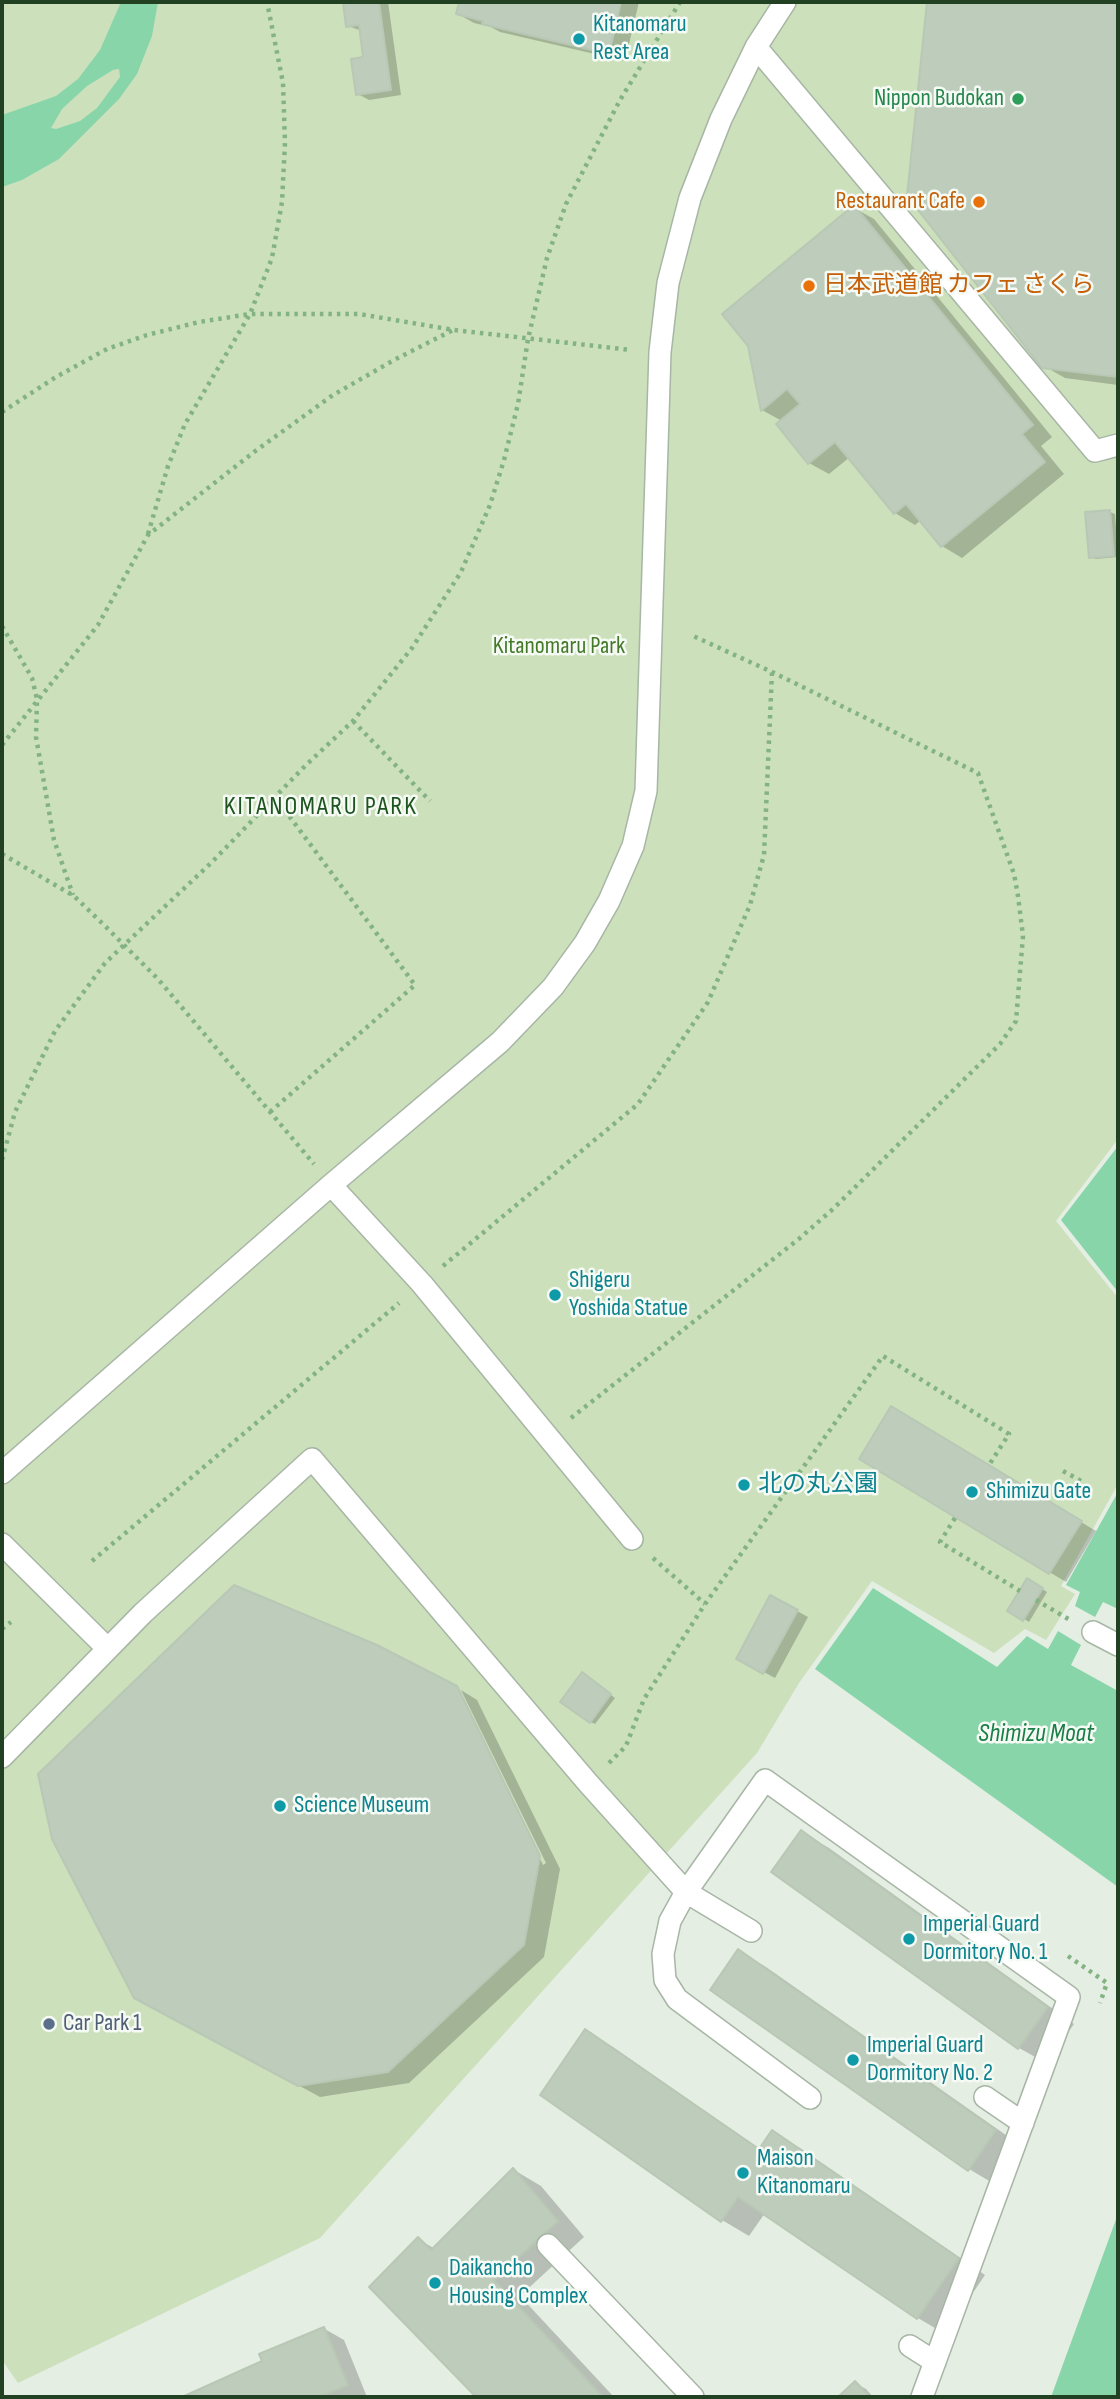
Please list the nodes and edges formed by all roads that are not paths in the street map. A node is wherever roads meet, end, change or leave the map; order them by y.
1 (785, 2) edge
2 (756, 47) junction
3 (1118, 445) edge
4 (331, 1185) junction
5 (2, 1473) edge
6 (632, 1539) dead end
7 (2, 1544) edge
8 (1093, 1632) dead end
9 (1118, 1645) edge
10 (107, 1648) junction
11 (2, 1757) edge
12 (686, 1892) junction
13 (751, 1931) dead end
14 (985, 2097) dead end
15 (810, 2098) dead end
16 (1023, 2123) junction
17 (548, 2245) dead end
18 (910, 2346) dead end
19 (935, 2362) junction
20 (693, 2397) edge
21 (922, 2397) edge

1 - 2 street
2 - 3 street
2 - 4 street
4 - 5 street
4 - 6 street
7 - 10 street
8 - 9 street
10 - 11 street
10 - 12 street
12 - 13 street
12 - 15 street
12 - 16 street
14 - 16 street
16 - 19 street
17 - 20 street
18 - 19 street
19 - 21 street

